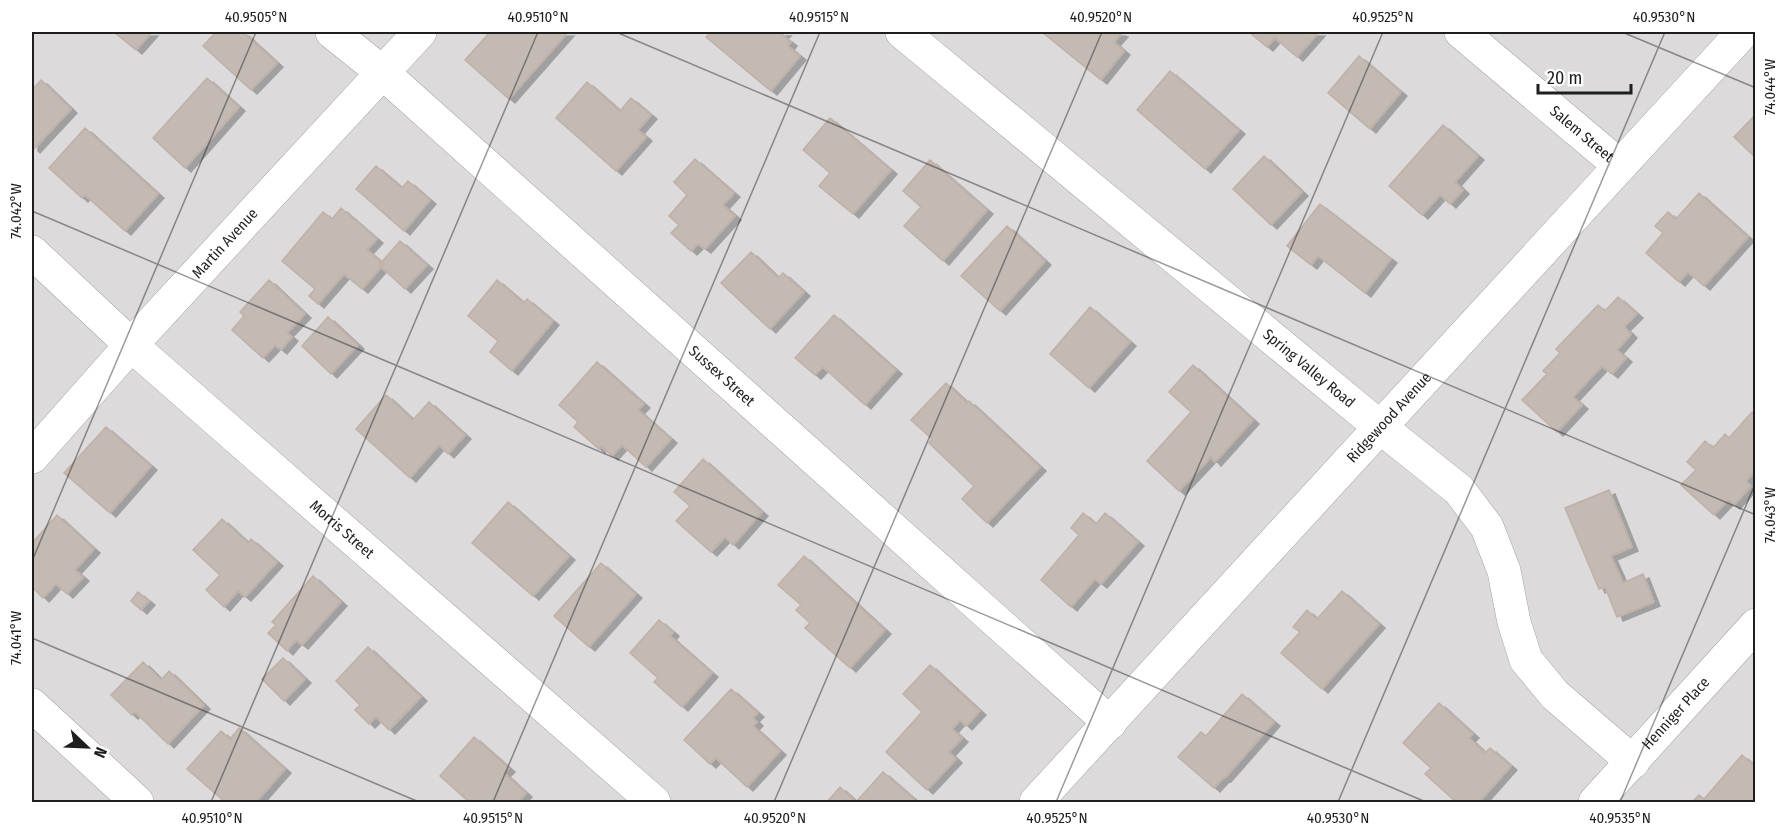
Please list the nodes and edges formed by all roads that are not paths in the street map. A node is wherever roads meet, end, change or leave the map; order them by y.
1 (332, 32) edge
2 (420, 32) edge
3 (902, 32) edge
4 (1461, 32) edge
5 (1743, 32) edge
6 (383, 73) junction
7 (1620, 166) junction
8 (32, 252) edge
9 (131, 345) junction
10 (1380, 427) junction
11 (32, 457) edge
12 (1755, 625) edge
13 (32, 705) edge
14 (1110, 723) junction
15 (1633, 762) junction
16 (137, 802) edge
17 (654, 802) edge
18 (1036, 802) edge
19 (1595, 802) edge

1 - 6 street, Sussex Street
2 - 6 street, Martin Avenue
3 - 10 street, Spring Valley Road
4 - 7 street, Salem Street
5 - 7 street, Ridgewood Avenue
6 - 9 street, Martin Avenue
6 - 14 street, Sussex Street
7 - 10 street, Ridgewood Avenue
8 - 9 street, Morris Street
9 - 11 street, Martin Avenue
9 - 17 street, Morris Street
10 - 14 street, Ridgewood Avenue
10 - 15 street, Spring Valley Road
12 - 15 street, Henniger Place
13 - 16 street
14 - 18 street, Ridgewood Avenue
15 - 19 street, Henniger Place

